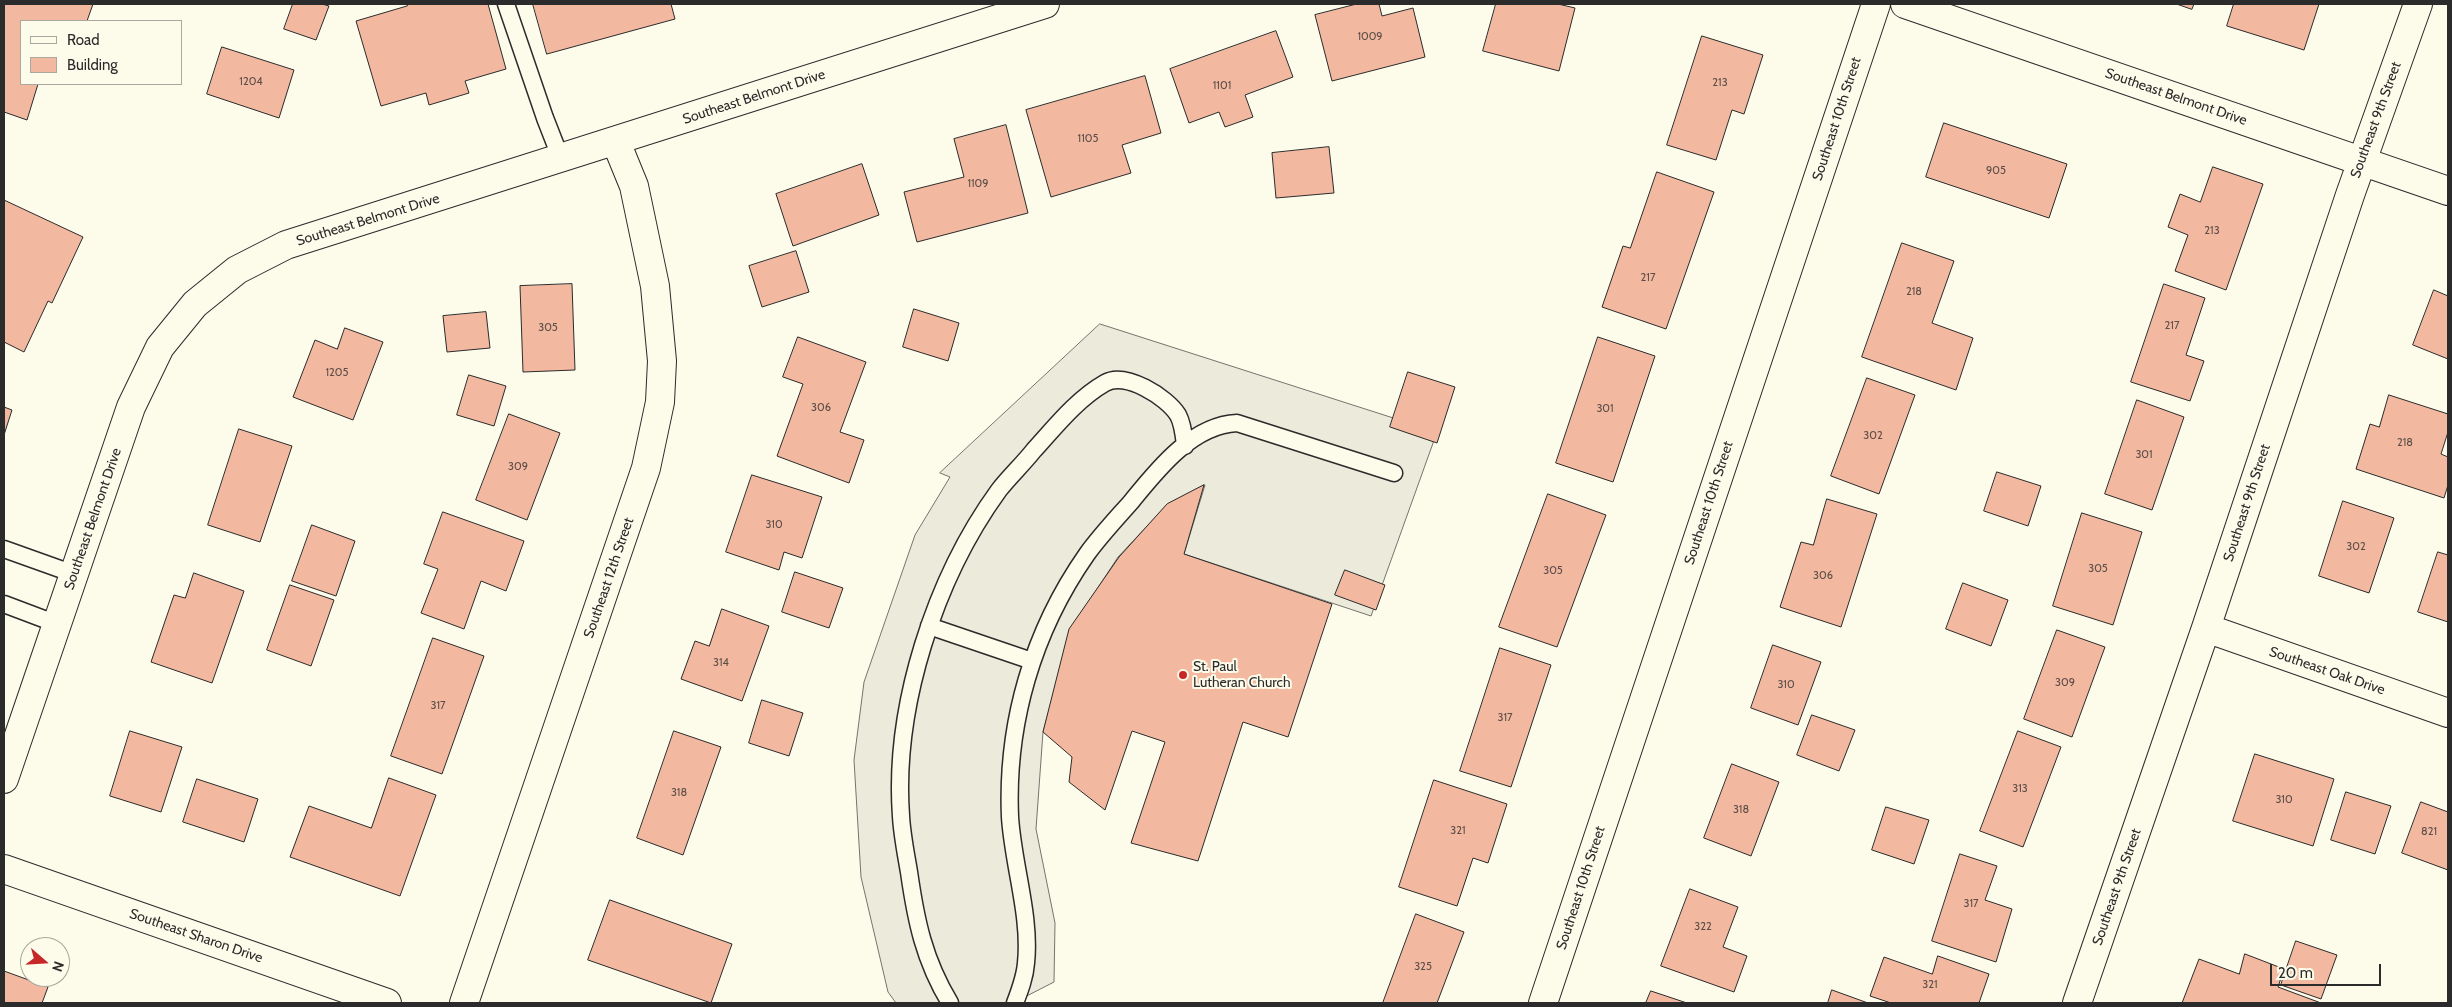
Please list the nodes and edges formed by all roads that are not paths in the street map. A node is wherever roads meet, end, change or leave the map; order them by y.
1 (506, 4) edge
2 (1044, 4) edge
3 (1876, 4) edge
4 (1905, 4) edge
5 (2418, 4) edge
6 (616, 142) junction
7 (562, 159) junction
8 (2362, 161) junction
9 (2448, 191) edge
10 (1185, 446) junction
11 (1394, 473) dead end
12 (4, 549) edge
13 (74, 574) junction
14 (4, 604) edge
15 (57, 624) junction
16 (929, 626) junction
17 (2206, 628) junction
18 (1032, 661) junction
19 (2448, 714) edge
20 (4, 780) edge
21 (4, 869) edge
22 (387, 1003) edge
23 (464, 1003) edge
24 (950, 1003) edge
25 (1015, 1003) edge
26 (1542, 1003) edge
27 (2077, 1003) edge

1 - 7 lane
2 - 6 street, Southeast Belmont Drive
3 - 26 street, Southeast 10th Street
4 - 8 street, Southeast Belmont Drive
5 - 8 street, Southeast 9th Street
6 - 7 street, Southeast Belmont Drive
6 - 23 street, Southeast 12th Street
7 - 13 street, Southeast Belmont Drive
8 - 9 street, Southeast Belmont Drive
8 - 17 street, Southeast 9th Street
10 - 11 lane
10 - 16 lane
10 - 18 lane
12 - 13 lane
13 - 15 street, Southeast Belmont Drive
14 - 15 lane
15 - 20 street, Southeast Belmont Drive
16 - 18 lane
16 - 24 lane
17 - 19 street, Southeast Oak Drive
17 - 27 street, Southeast 9th Street
18 - 25 lane
21 - 22 street, Southeast Sharon Drive

